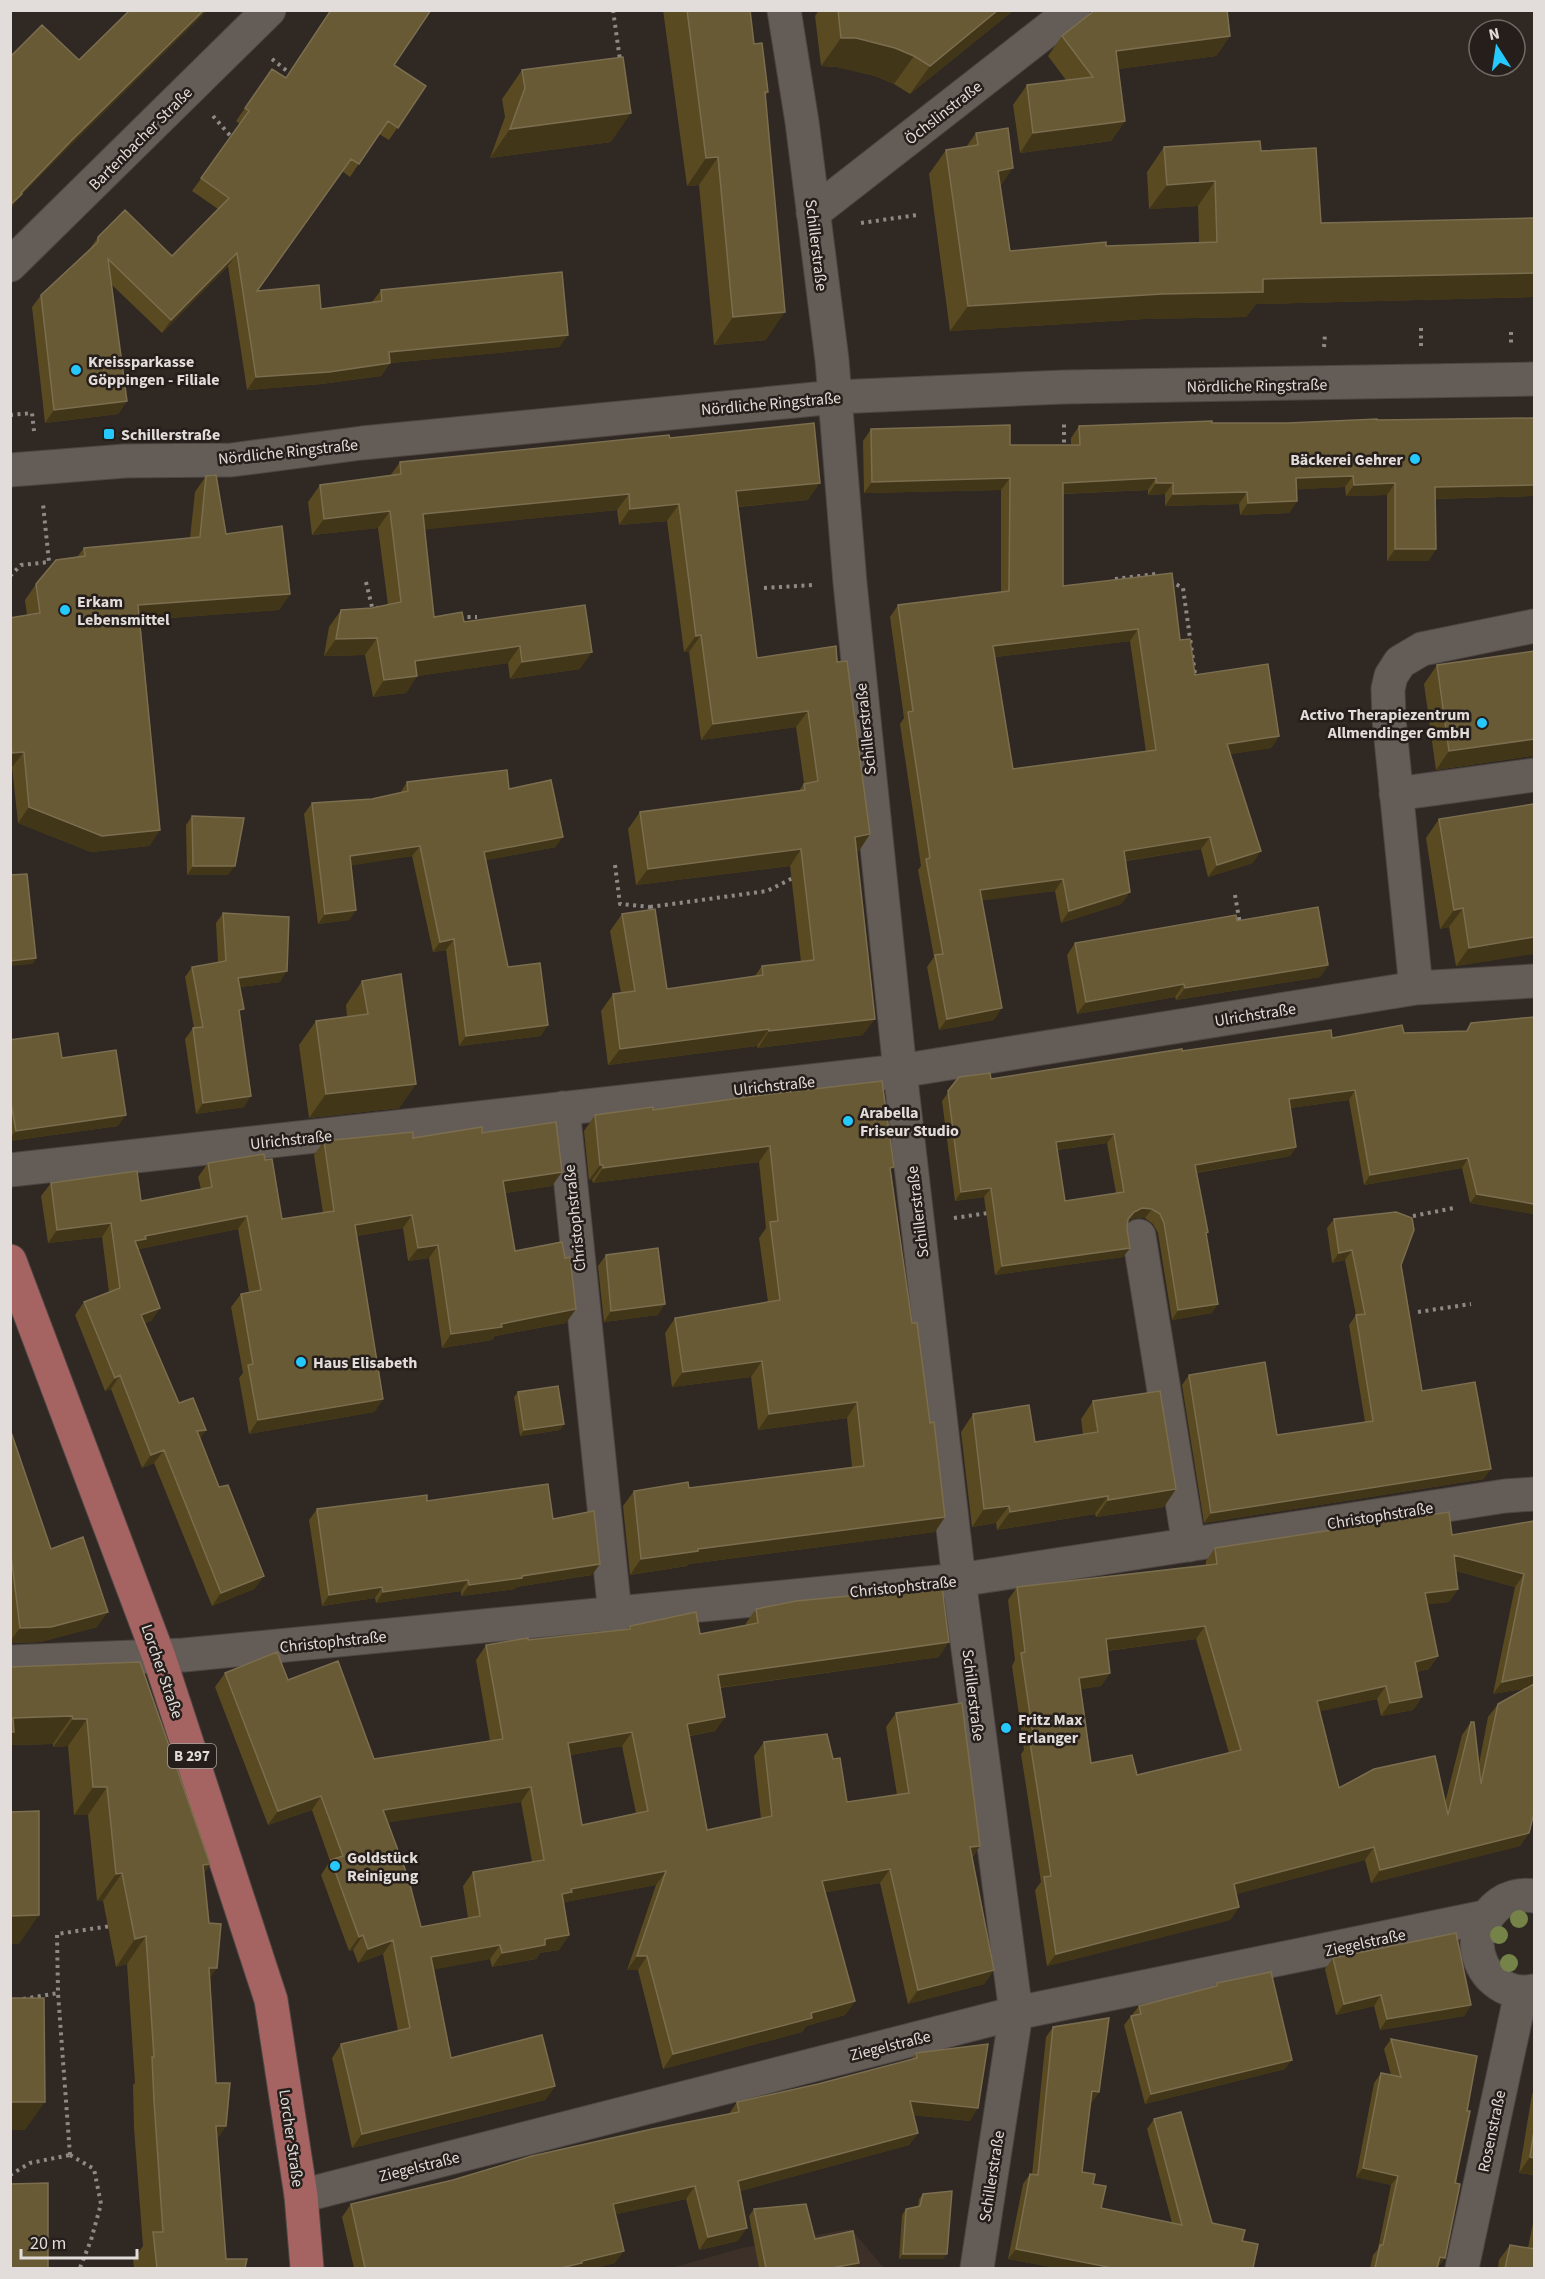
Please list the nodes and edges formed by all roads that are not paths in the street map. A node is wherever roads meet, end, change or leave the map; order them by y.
1 (269, 10) edge
2 (784, 10) edge
3 (1073, 10) edge
4 (814, 221) junction
5 (10, 265) edge
6 (1534, 379) edge
7 (836, 397) junction
8 (25, 469) edge
9 (1534, 626) edge
10 (1534, 775) edge
11 (1396, 794) junction
12 (1534, 981) edge
13 (1416, 988) junction
14 (900, 1071) junction
15 (563, 1108) junction
16 (10, 1170) edge
17 (1139, 1236) dead end
18 (10, 1261) edge
19 (1534, 1494) edge
20 (1189, 1545) junction
21 (959, 1580) junction
22 (615, 1614) junction
23 (159, 1657) junction
24 (10, 1662) edge
25 (1534, 1896) edge
26 (1485, 1917) junction
27 (1528, 1992) edge
28 (1016, 2013) junction
29 (300, 2196) junction
30 (308, 2268) edge
31 (977, 2268) edge
32 (1462, 2268) edge

1 - 5 street, Bartenbacher Straße
2 - 4 street, Schillerstraße
3 - 4 street, Öchslinstraße
4 - 7 street, Schillerstraße
6 - 7 street, Nördliche Ringstraße
7 - 8 street, Nördliche Ringstraße
7 - 14 street, Schillerstraße
9 - 11 street
10 - 11 street
11 - 13 street
12 - 13 street, Ulrichstraße
13 - 14 street, Ulrichstraße
14 - 15 street, Ulrichstraße
14 - 21 street, Schillerstraße
15 - 16 street, Ulrichstraße
15 - 22 street, Christophstraße
17 - 20 street
18 - 23 main road, Lorcher Straße / B 297
19 - 20 street, Christophstraße
20 - 21 street, Christophstraße
21 - 22 street, Christophstraße
21 - 28 street, Schillerstraße
22 - 23 street, Christophstraße
23 - 24 street, Christophstraße
23 - 29 main road, Lorcher Straße / B 297
25 - 26 street
26 - 27 street
26 - 28 street, Ziegelstraße
27 - 32 street, Rosenstraße
28 - 29 street, Ziegelstraße
28 - 31 street, Schillerstraße
29 - 30 main road, Lorcher Straße / B 297

